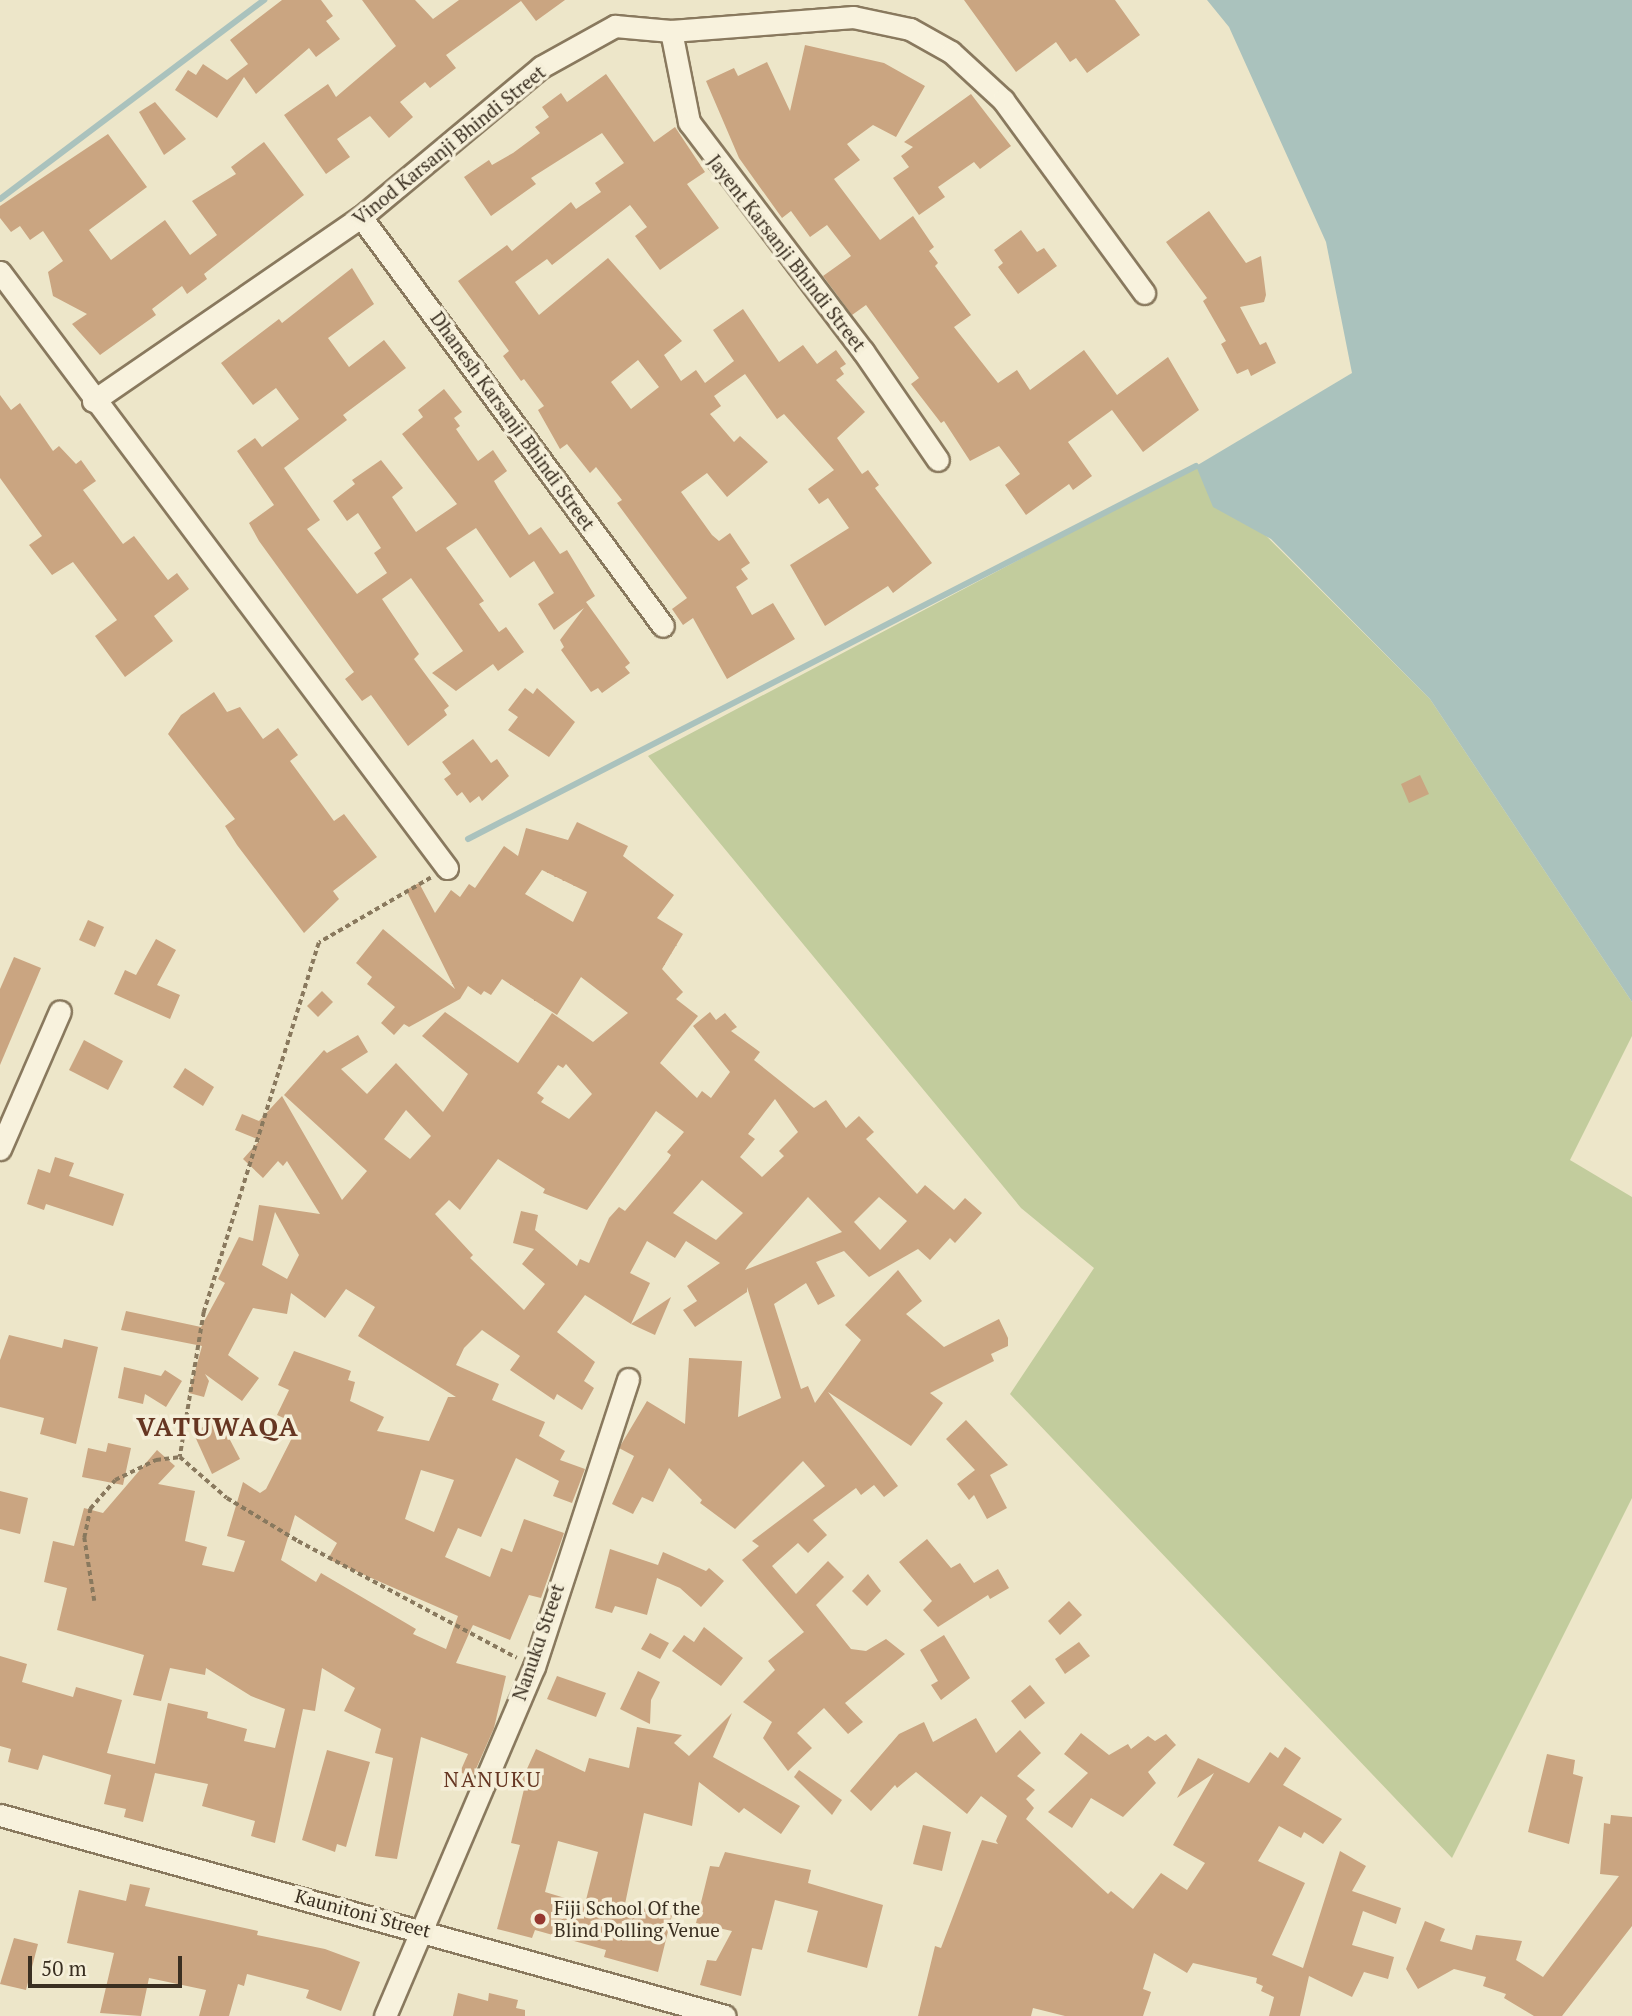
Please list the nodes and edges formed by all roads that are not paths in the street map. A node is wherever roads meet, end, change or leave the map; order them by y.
1 (671, 31) junction
2 (361, 217) junction
3 (0, 272) edge
4 (1144, 293) dead end
5 (93, 401) junction
6 (938, 460) dead end
7 (663, 626) dead end
8 (447, 868) road end
9 (60, 1011) dead end
10 (0, 1149) edge
11 (628, 1379) dead end
12 (0, 1815) edge
13 (421, 1928) junction
14 (385, 2016) edge
15 (725, 2016) edge

1 - 2 street, Vinod Karsanji Bhindi Street
1 - 4 street, Vinod Karsanji Bhindi Street
1 - 6 street, Jayent Karsanji Bhindi Street
2 - 5 street, Vinod Karsanji Bhindi Street
2 - 7 street, Dhanesh Karsanji Bhindi Street
3 - 5 street
5 - 8 street
9 - 10 street
11 - 13 street, Nanuku Street
12 - 13 street, Kaunitoni Street
13 - 14 street, Nanuku Street
13 - 15 street, Kaunitoni Street

